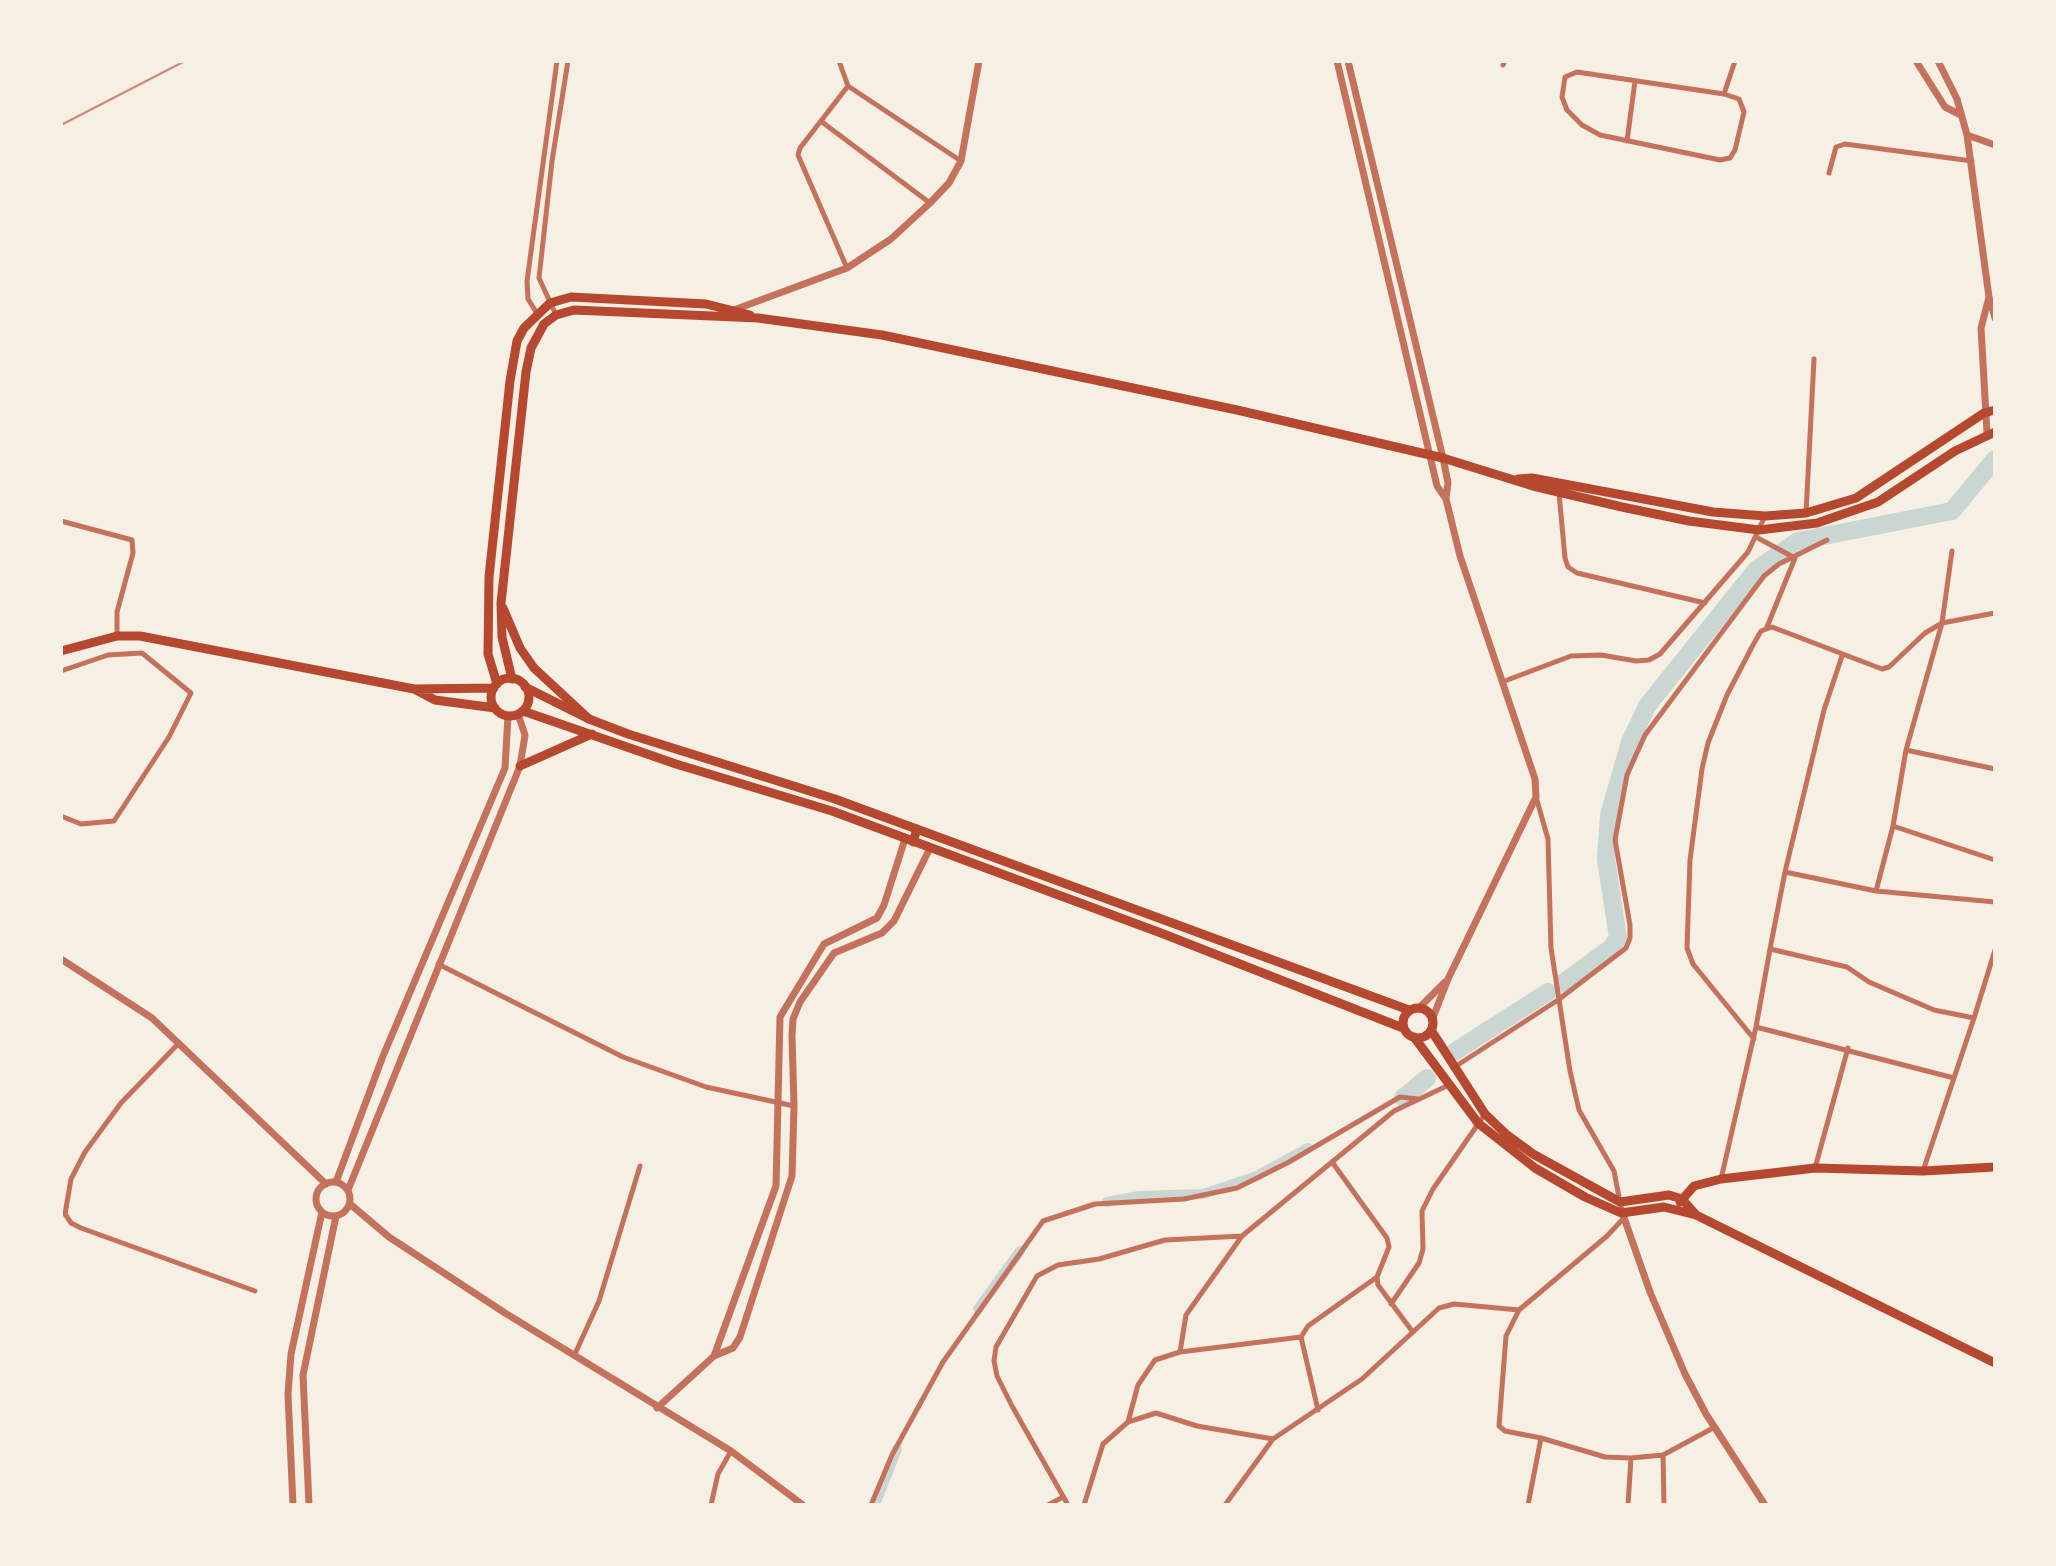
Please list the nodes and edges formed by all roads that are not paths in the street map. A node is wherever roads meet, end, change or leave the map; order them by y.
1 (557, 61) edge
2 (568, 61) edge
3 (839, 61) edge
4 (979, 61) edge
5 (1337, 61) edge
6 (1348, 61) edge
7 (1735, 61) edge
8 (1916, 61) edge
9 (1938, 61) edge
10 (1635, 81) junction
11 (848, 86) junction
12 (1724, 94) junction
13 (1959, 114) junction
14 (822, 122) junction
15 (1967, 135) junction
16 (1626, 141) junction
17 (1995, 145) edge
18 (961, 161) junction
19 (1972, 162) junction
20 (1829, 173) dead end
21 (929, 203) junction
22 (847, 268) junction
23 (1989, 297) junction
24 (550, 303) junction
25 (733, 309) junction
26 (537, 312) junction
27 (556, 315) junction
28 (726, 317) junction
29 (758, 317) junction
30 (1995, 318) edge
31 (544, 324) junction
32 (1814, 359) dead end
33 (1995, 410) edge
34 (1984, 414) junction
35 (1991, 432) edge
36 (1430, 456) junction
37 (1443, 458) junction
38 (1517, 479) junction
39 (1559, 492) junction
40 (1446, 499) junction
41 (1806, 513) junction
42 (1765, 516) junction
43 (61, 521) edge
44 (1757, 534) junction
45 (1827, 540) dead end
46 (1952, 551) dead end
47 (1795, 558) junction
48 (501, 603) junction
49 (1705, 603) junction
50 (1995, 613) edge
51 (1942, 623) junction
52 (1767, 627) junction
53 (117, 636) junction
54 (61, 651) edge
55 (1842, 656) junction
56 (61, 671) edge
57 (512, 679) junction
58 (1502, 682) junction
59 (495, 686) junction
60 (525, 687) junction
61 (414, 689) junction
62 (495, 708) junction
63 (521, 712) junction
64 (508, 716) junction
65 (589, 719) junction
66 (592, 734) junction
67 (1906, 750) junction
68 (520, 766) junction
69 (1995, 769) edge
70 (1536, 797) junction
71 (61, 816) edge
72 (1893, 826) junction
73 (918, 829) junction
74 (909, 840) junction
75 (930, 848) junction
76 (1995, 860) edge
77 (1784, 872) junction
78 (1876, 891) junction
79 (1995, 902) edge
80 (1770, 949) junction
81 (1995, 950) edge
82 (61, 959) edge
83 (438, 964) junction
84 (1448, 979) junction
85 (1558, 1000) junction
86 (1414, 1009) junction
87 (1974, 1018) junction
88 (1432, 1025) junction
89 (1756, 1027) junction
90 (1403, 1028) junction
91 (1414, 1037) junction
92 (1754, 1039) junction
93 (179, 1043) junction
94 (1848, 1048) junction
95 (1453, 1068) junction
96 (1954, 1077) junction
97 (1451, 1084) junction
98 (1418, 1099) junction
99 (778, 1102) junction
100 (794, 1106) junction
101 (1485, 1114) junction
102 (1478, 1123) junction
103 (1332, 1162) junction
104 (640, 1166) dead end
105 (1995, 1167) edge
106 (1815, 1168) junction
107 (1923, 1171) junction
108 (1721, 1179) junction
109 (336, 1182) junction
110 (326, 1184) junction
111 (348, 1190) junction
112 (1682, 1199) junction
113 (1620, 1202) junction
114 (350, 1204) junction
115 (1675, 1208) junction
116 (322, 1212) junction
117 (1696, 1215) junction
118 (336, 1216) junction
119 (1622, 1216) junction
120 (1242, 1236) junction
121 (1377, 1277) junction
122 (254, 1291) dead end
123 (1391, 1304) junction
124 (1519, 1310) junction
125 (1412, 1331) junction
126 (1301, 1337) junction
127 (1180, 1352) junction
128 (574, 1356) junction
129 (714, 1356) junction
130 (1995, 1363) edge
131 (657, 1408) junction
132 (1318, 1410) junction
133 (1128, 1422) junction
134 (1715, 1427) junction
135 (1541, 1438) junction
136 (1273, 1439) junction
137 (731, 1451) junction
138 (1663, 1455) junction
139 (1631, 1458) junction
140 (1063, 1497) junction
141 (293, 1505) edge
142 (309, 1505) edge
143 (711, 1505) edge
144 (803, 1505) edge
145 (871, 1505) edge
146 (1048, 1505) edge
147 (1068, 1505) edge
148 (1084, 1505) edge
149 (1226, 1505) edge
150 (1528, 1505) edge
151 (1628, 1505) edge
152 (1664, 1505) edge
153 (1765, 1505) edge

1 - 26 street
2 - 24 street
3 - 11 street
4 - 18 street
5 - 36 street
6 - 37 street
7 - 12 street
8 - 13 street
9 - 13 street
10 - 12 street
10 - 16 street
10 - 16 street
11 - 14 street
11 - 18 street
12 - 16 street
13 - 15 street
14 - 21 street
14 - 22 street
15 - 17 street
15 - 19 street
18 - 21 street
19 - 20 street
19 - 23 street
21 - 22 street
22 - 25 street
23 - 30 street
23 - 34 street
24 - 25 main road
24 - 26 main road
24 - 27 street
25 - 28 street
25 - 29 main road
26 - 31 street
26 - 59 main road
27 - 28 main road
27 - 31 main road
28 - 29 main road
29 - 36 main road
31 - 48 main road
32 - 41 street
33 - 34 main road
34 - 35 street
34 - 41 main road
35 - 44 main road
36 - 37 main road
36 - 40 street
37 - 38 main road
37 - 40 street
38 - 39 main road
38 - 42 main road
39 - 44 main road
39 - 49 street
40 - 58 street
41 - 42 main road
42 - 44 street
43 - 53 street
44 - 47 street
44 - 49 street
45 - 47 street
46 - 51 street
47 - 52 street
47 - 85 street
48 - 57 main road
48 - 65 main road
49 - 58 street
50 - 51 street
51 - 55 street
51 - 67 street
52 - 55 street
52 - 92 street
53 - 54 main road
53 - 61 main road
55 - 77 street
56 - 71 street
57 - 59 main road
57 - 60 main road
58 - 70 street
59 - 61 main road
59 - 62 main road
60 - 63 main road
60 - 65 main road
61 - 62 main road
62 - 64 main road
63 - 64 main road
63 - 66 main road
63 - 68 street
64 - 109 street
65 - 73 main road
66 - 68 main road
66 - 74 main road
67 - 69 street
67 - 72 street
68 - 83 street
70 - 84 street
70 - 85 street
72 - 76 street
72 - 78 street
73 - 74 main road
73 - 86 main road
74 - 75 main road
74 - 99 street
75 - 90 main road
75 - 100 street
77 - 78 street
77 - 80 street
78 - 79 street
80 - 87 street
80 - 89 street
81 - 87 street
82 - 93 street
83 - 99 street
83 - 111 street
84 - 86 street
84 - 88 street
85 - 95 street
85 - 113 street
86 - 88 main road
86 - 90 main road
87 - 96 street
88 - 91 main road
88 - 95 main road
89 - 92 street
89 - 94 street
90 - 91 main road
91 - 97 main road
92 - 108 street
93 - 110 street
93 - 122 street
94 - 96 street
94 - 106 street
95 - 101 main road
96 - 107 street
97 - 98 street
97 - 102 main road
98 - 103 street
98 - 145 street
99 - 100 street
99 - 129 street
100 - 129 street
101 - 102 street
101 - 113 main road
102 - 119 main road
102 - 123 street
103 - 120 street
103 - 121 street
104 - 128 street
105 - 107 main road
106 - 107 main road
106 - 108 main road
108 - 112 main road
109 - 110 street
109 - 111 street
110 - 116 street
111 - 114 street
112 - 113 main road
112 - 115 main road
112 - 117 main road
113 - 119 street
114 - 118 street
114 - 128 street
115 - 117 main road
115 - 119 main road
116 - 118 street
116 - 141 street
117 - 130 main road
118 - 142 street
119 - 124 street
119 - 134 street
120 - 127 street
120 - 140 street
121 - 123 street
121 - 126 street
123 - 125 street
124 - 125 street
124 - 135 street
125 - 132 street
126 - 127 street
126 - 132 street
127 - 133 street
128 - 131 street
129 - 131 street
131 - 137 street
132 - 136 street
133 - 136 street
133 - 148 street
134 - 138 street
134 - 153 street
135 - 139 street
135 - 150 street
136 - 149 street
137 - 143 street
137 - 144 street
138 - 139 street
138 - 152 street
139 - 151 street
140 - 146 street
140 - 147 street

